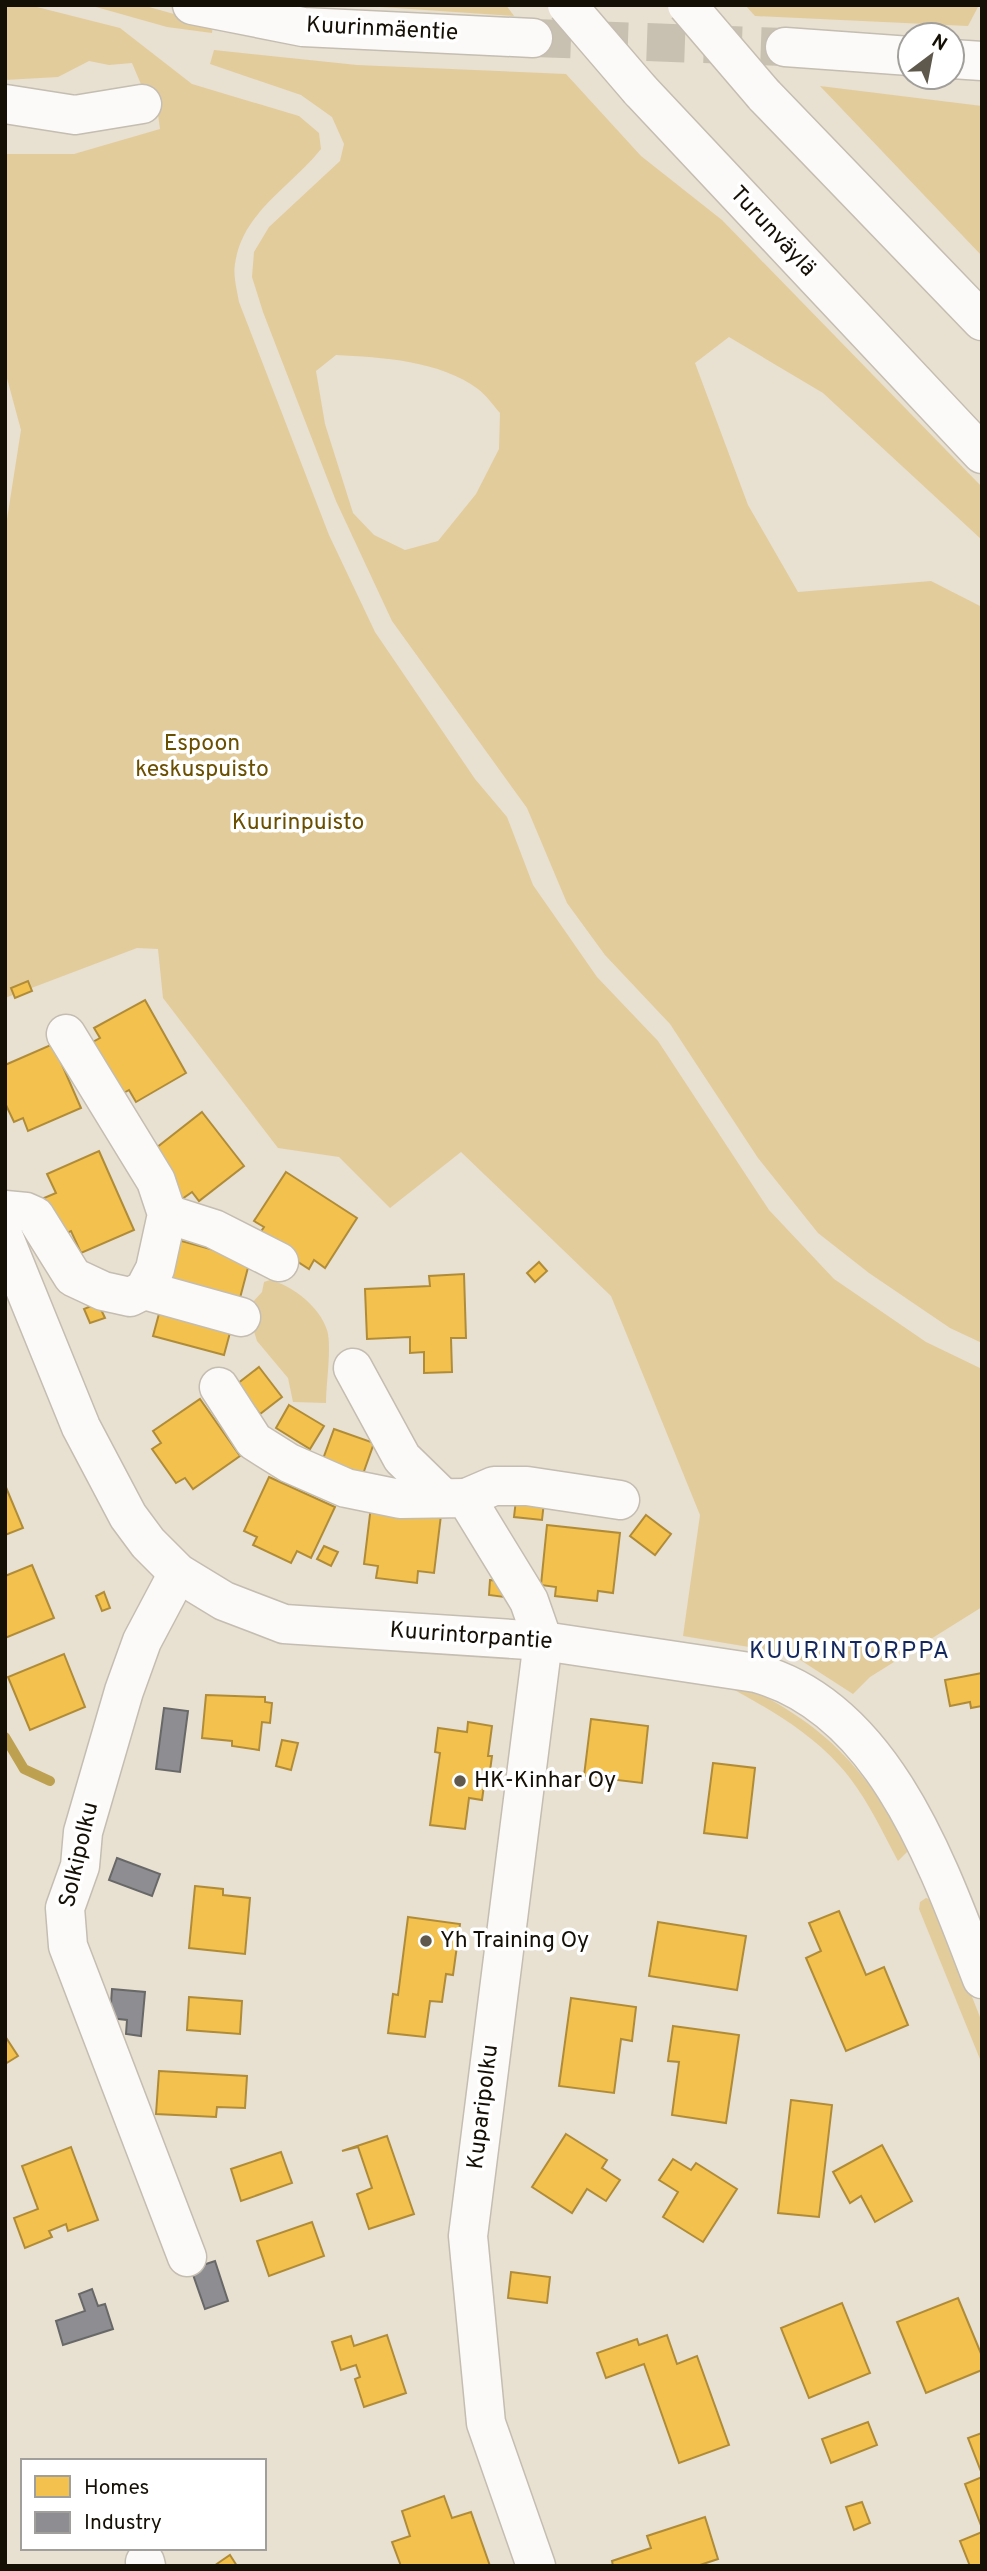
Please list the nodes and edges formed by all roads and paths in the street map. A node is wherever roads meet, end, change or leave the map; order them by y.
1 (192, 5) edge
2 (567, 5) edge
3 (687, 5) edge
4 (533, 38) tunnel mouth
5 (785, 47) tunnel mouth
6 (896, 55) edge
7 (5, 104) edge
8 (142, 104) dead end
9 (982, 321) edge
10 (982, 454) edge
11 (66, 1034) dead end
12 (5, 1210) edge
13 (167, 1214) junction
14 (5, 1240) edge
15 (279, 1262) dead end
16 (144, 1290) junction
17 (241, 1317) dead end
18 (353, 1368) dead end
19 (219, 1387) dead end
20 (454, 1498) junction
21 (620, 1500) dead end
22 (178, 1573) junction
23 (543, 1641) junction
24 (982, 1979) edge
25 (187, 2257) dead end
26 (536, 2566) edge

1 - 4 main road, Kuurinmäentie
2 - 10 main road, Turunväylä, bridge
3 - 9 main road, bridge
5 - 6 main road
7 - 8 main road
11 - 13 main road
12 - 16 main road
13 - 15 main road
13 - 16 main road
14 - 22 main road, Kuurintorpantie
16 - 17 main road
18 - 20 main road
19 - 20 main road
20 - 21 main road
20 - 23 main road
22 - 23 main road, Kuurintorpantie
22 - 25 main road, Solkipolku
23 - 24 main road, Kuurintorpantie
23 - 26 main road, Kuparipolku

